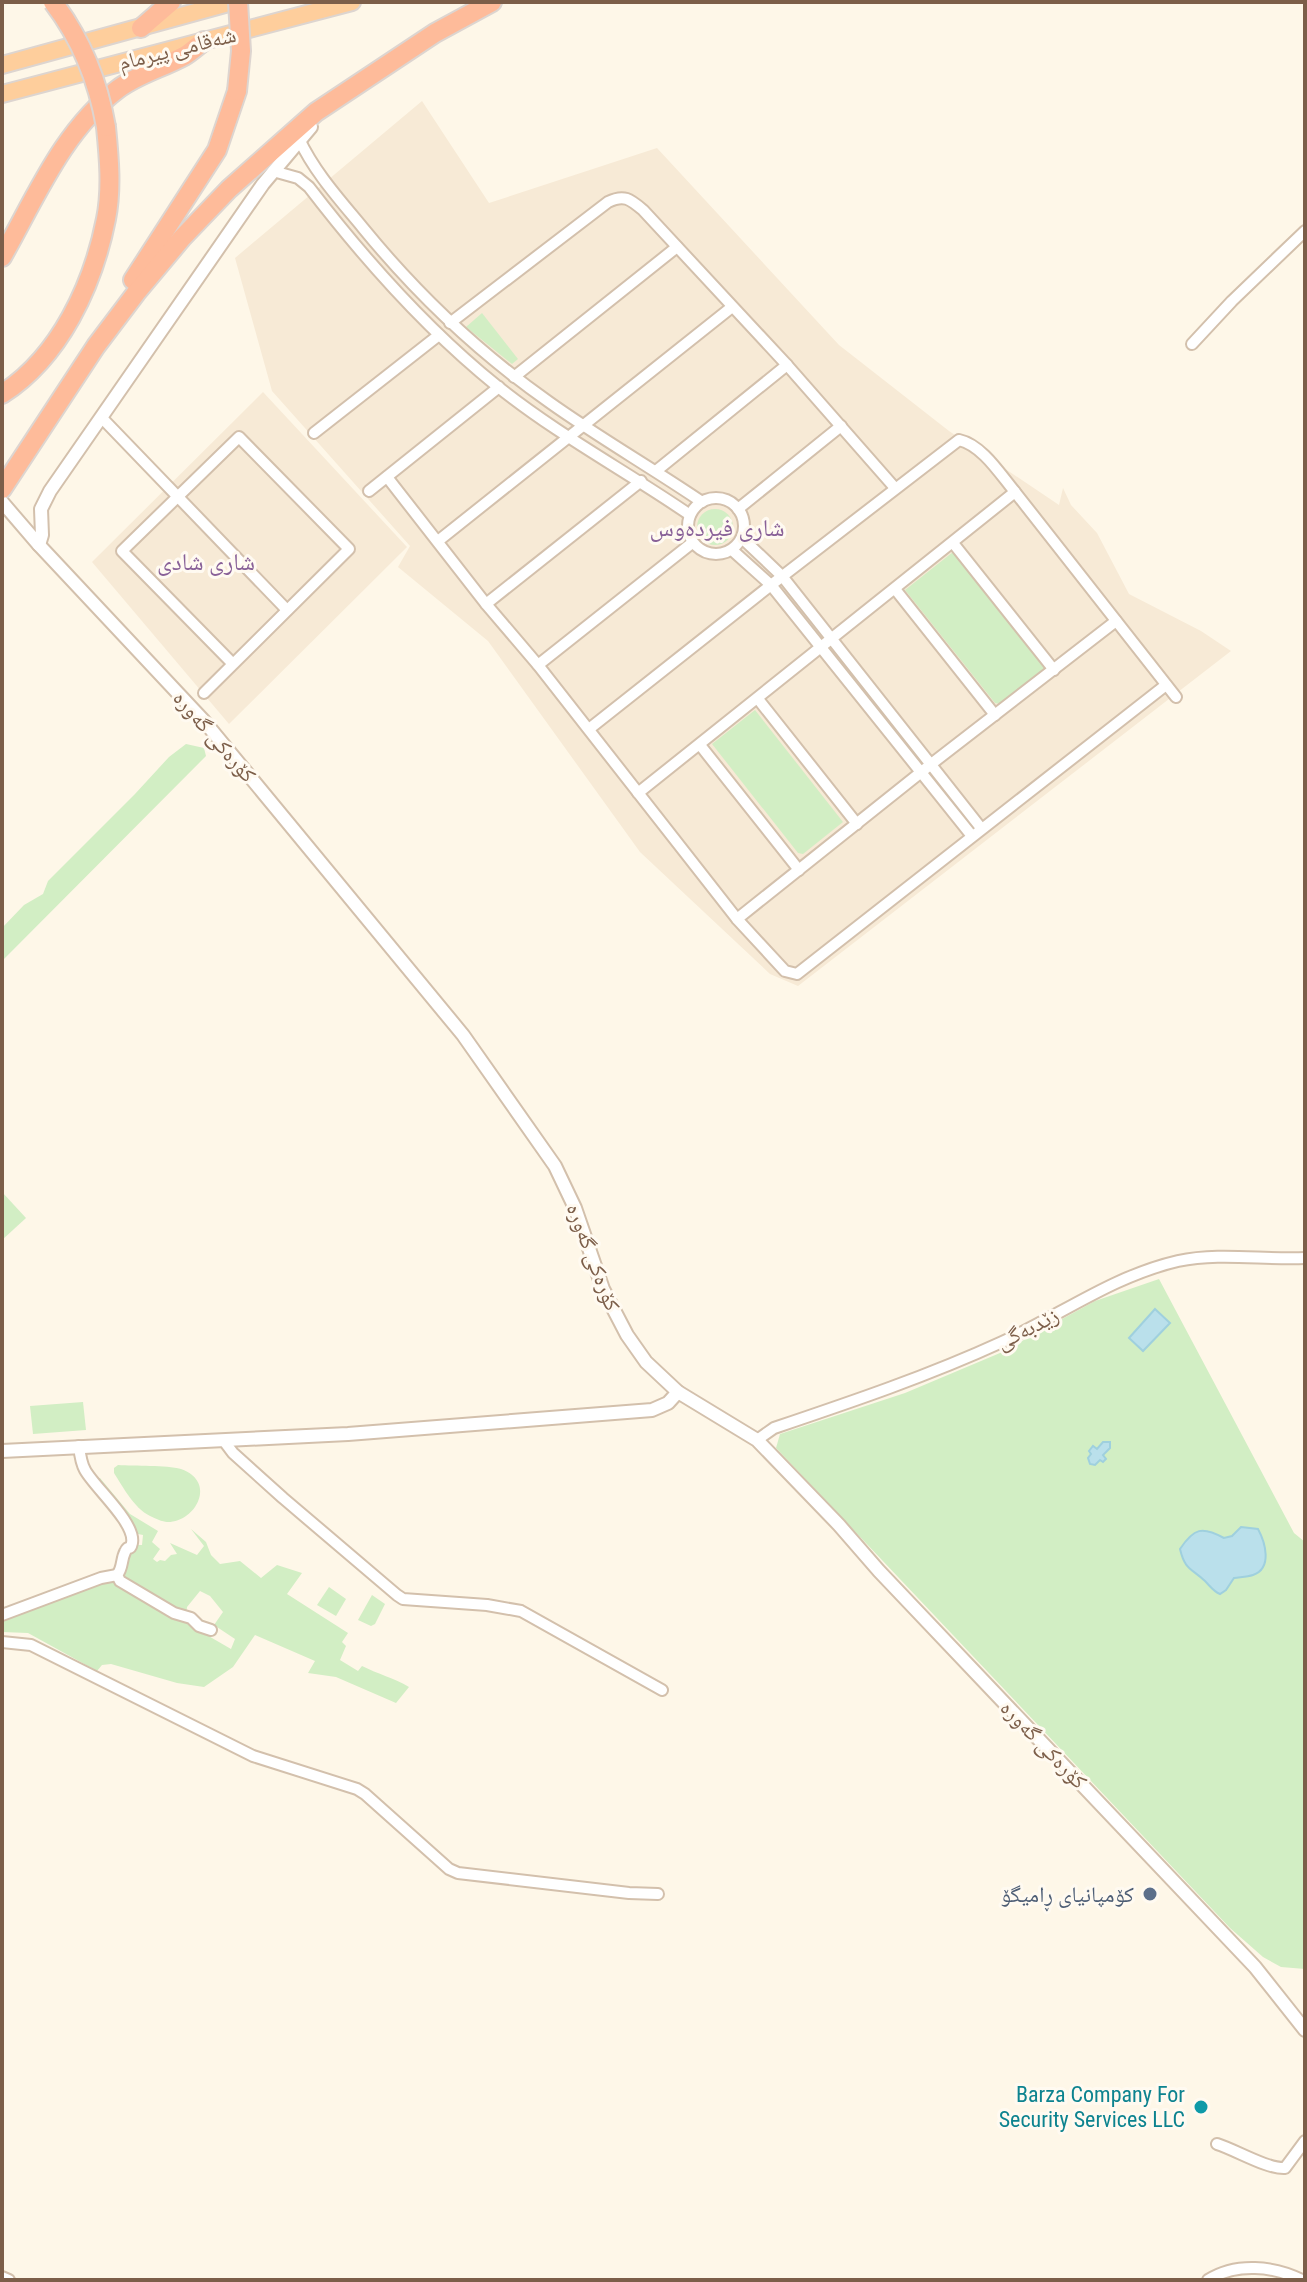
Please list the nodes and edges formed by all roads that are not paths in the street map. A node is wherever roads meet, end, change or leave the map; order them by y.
1 (53, 2) edge
2 (171, 2) edge
3 (232, 2) edge
4 (238, 2) edge
5 (352, 2) edge
6 (492, 2) edge
7 (141, 28) junction
8 (204, 41) junction
9 (2, 65) edge
10 (2, 94) edge
11 (338, 98) junction
12 (299, 139) junction
13 (273, 171) junction
14 (1305, 231) edge
15 (677, 247) junction
16 (2, 257) edge
17 (732, 307) junction
18 (450, 323) junction
19 (439, 335) junction
20 (1192, 344) dead end
21 (96, 346) junction
22 (787, 365) junction
23 (514, 377) junction
24 (499, 387) junction
25 (4, 394) edge
26 (101, 417) junction
27 (584, 426) junction
28 (841, 426) junction
29 (314, 433) dead end
30 (568, 437) junction
31 (656, 471) junction
32 (387, 477) junction
33 (641, 481) junction
34 (4, 485) edge
35 (895, 488) junction
36 (369, 491) dead end
37 (1015, 492) junction
38 (177, 497) junction
39 (2, 502) edge
40 (702, 502) junction
41 (738, 509) junction
42 (690, 515) junction
43 (742, 538) junction
44 (438, 541) junction
45 (692, 543) junction
46 (953, 543) junction
47 (39, 545) junction
48 (732, 550) junction
49 (782, 576) junction
50 (771, 585) junction
51 (895, 589) junction
52 (486, 604) junction
53 (287, 610) junction
54 (1116, 621) junction
55 (832, 639) junction
56 (822, 646) junction
57 (233, 664) junction
58 (538, 665) junction
59 (1054, 670) junction
60 (1166, 685) junction
61 (204, 693) dead end
62 (1176, 697) dead end
63 (758, 699) junction
64 (995, 715) junction
65 (589, 729) junction
66 (700, 745) junction
67 (926, 769) junction
68 (638, 793) junction
69 (857, 824) junction
70 (977, 832) junction
71 (799, 870) junction
72 (737, 919) junction
73 (1305, 1258) edge
74 (678, 1392) junction
75 (757, 1440) junction
76 (224, 1441) junction
77 (79, 1446) junction
78 (2, 1451) edge
79 (117, 1575) junction
80 (2, 1615) edge
81 (211, 1630) dead end
82 (2, 1642) edge
83 (662, 1690) dead end
84 (658, 1894) dead end
85 (1305, 2030) edge
86 (1305, 2141) edge
87 (1217, 2144) dead end
88 (2, 2277) edge
89 (9, 2280) edge
90 (1208, 2280) edge
91 (1302, 2280) edge

1 - 25 highway, bridge
2 - 7 highway
3 - 7 highway, شەقامی پیرمام
4 - 21 highway, bridge
5 - 8 highway, شەقامی پیرمام
6 - 11 highway
7 - 9 highway, شەقامی پیرمام
8 - 10 highway, شەقامی پیرمام
8 - 16 highway
11 - 12 street
11 - 21 highway
12 - 13 street
12 - 18 street
13 - 19 street
13 - 26 street
14 - 20 street
15 - 17 street
15 - 18 street
15 - 23 street
17 - 22 street
17 - 27 street
18 - 23 street
19 - 24 street
19 - 29 street
21 - 34 highway
22 - 28 street
22 - 31 street
23 - 27 street
24 - 30 street
24 - 32 street
26 - 38 street
26 - 47 street
27 - 30 street
27 - 31 street
28 - 35 street
28 - 41 street
30 - 33 street
30 - 44 street
31 - 40 street
32 - 36 street
32 - 44 street
33 - 42 street
33 - 52 street
35 - 37 street
35 - 49 street
37 - 46 street
37 - 54 street
38 - 53 street
38 - 53 street
38 - 57 street
39 - 47 street, کۆرەکی گەورە
40 - 41 street
40 - 42 street
41 - 43 street
42 - 45 street
43 - 48 street
43 - 49 street
44 - 52 street
45 - 48 street
45 - 58 street
46 - 51 street
46 - 59 street
47 - 74 street, کۆرەکی گەورە
48 - 50 street
49 - 50 street
49 - 55 street
50 - 56 street
50 - 65 street
51 - 55 street
51 - 64 street
52 - 58 street
53 - 57 street
54 - 59 street
54 - 60 street
55 - 56 street
55 - 67 street
56 - 63 street
56 - 67 street
57 - 61 street
58 - 65 street
59 - 64 street
60 - 62 street
60 - 70 street
63 - 66 street
63 - 69 street
64 - 67 street
65 - 68 street
66 - 68 street
66 - 71 street
67 - 69 street
67 - 70 street
68 - 72 street
69 - 71 street
70 - 72 street
71 - 72 street
73 - 75 street, زێدبەگی
74 - 75 street, کۆرەکی گەورە
74 - 76 street
75 - 85 street, کۆرەکی گەورە
76 - 77 street
76 - 83 street
77 - 78 street
77 - 79 street
79 - 80 street
79 - 81 street
82 - 84 street
86 - 87 street
88 - 89 street
90 - 91 street

